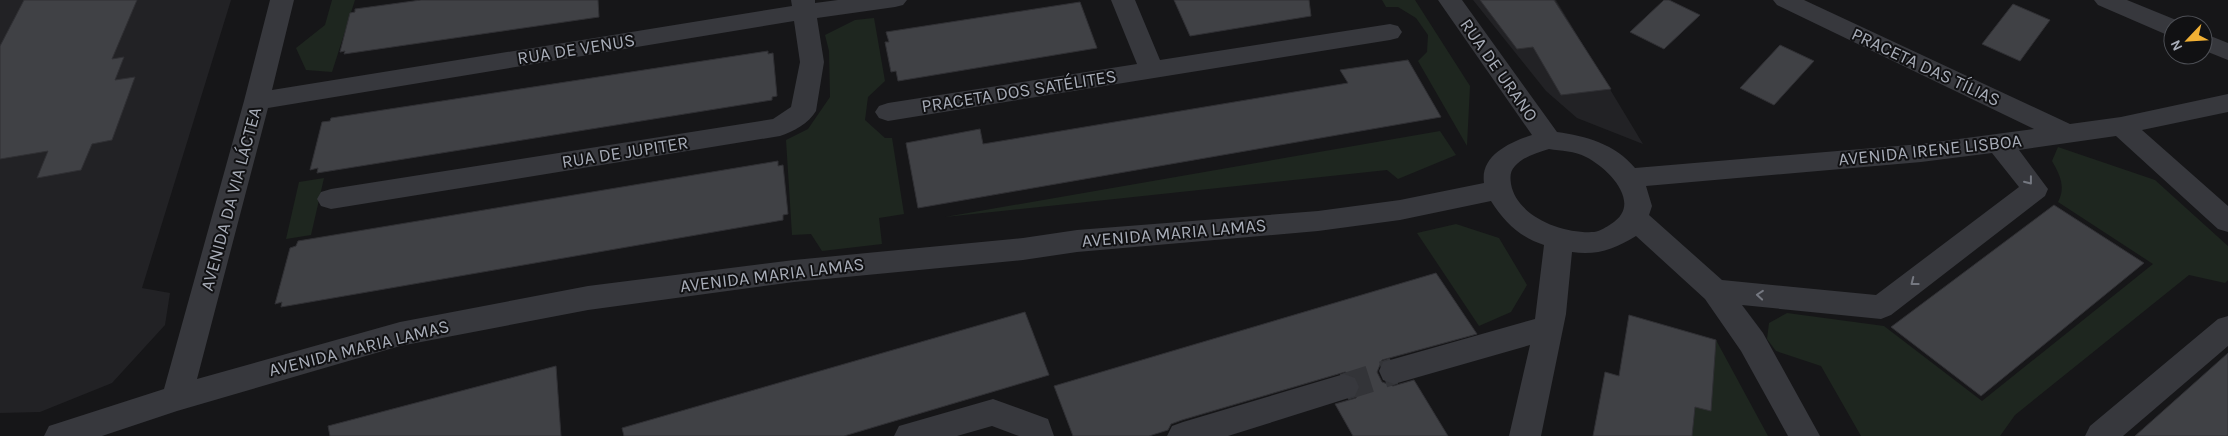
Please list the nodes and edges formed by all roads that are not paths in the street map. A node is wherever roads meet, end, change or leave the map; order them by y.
1 (282, 0) edge
2 (895, 0) edge
3 (1123, 0) edge
4 (1450, 0) edge
5 (1785, 0) edge
6 (2106, 0) edge
7 (804, 6) edge
8 (2163, 24) edge
9 (1390, 32) dead end
10 (2213, 45) edge
11 (2228, 52) edge
12 (1150, 69) junction
13 (257, 101) junction
14 (2228, 103) edge
15 (888, 112) dead end
16 (2121, 126) junction
17 (2067, 134) junction
18 (1549, 140) junction
19 (1999, 143) junction
20 (1630, 178) junction
21 (1498, 190) junction
22 (331, 199) dead end
23 (1635, 219) junction
24 (2228, 222) edge
25 (1558, 240) junction
26 (1714, 291) junction
27 (1548, 328) junction
28 (2228, 328) edge
29 (1394, 371) tunnel mouth
30 (1344, 387) tunnel mouth
31 (177, 398) junction
32 (60, 436) edge
33 (910, 436) edge
34 (1038, 436) edge
35 (1183, 436) edge
36 (1525, 436) edge
37 (1804, 436) edge
38 (2101, 436) edge

1 - 13 street, AVENIDA DA VIA LÁCTEA
2 - 7 street, RUA DE VENUS
3 - 12 street
4 - 18 street, RUA DE URANO
5 - 17 street, PRACETA DAS TÍLIAS
6 - 8 street
7 - 13 street, RUA DE VENUS
7 - 22 street, RUA DE JUPITER
9 - 12 street, PRACETA DOS SATÉLITES
10 - 11 street
12 - 15 street, PRACETA DOS SATÉLITES
13 - 31 street, AVENIDA DA VIA LÁCTEA
14 - 16 street, AVENIDA IRENE LISBOA
16 - 17 street, AVENIDA IRENE LISBOA
16 - 24 street
17 - 19 street, AVENIDA IRENE LISBOA
18 - 20 street
18 - 21 street
19 - 20 street, AVENIDA IRENE LISBOA
19 -> 26 street
20 - 23 street
21 - 25 street
21 - 31 street, AVENIDA MARIA LAMAS
23 - 25 street
23 - 26 street
25 - 27 street
26 - 37 street
27 - 29 street
27 - 36 street
28 - 38 street
30 - 35 street
31 - 32 street, AVENIDA MARIA LAMAS
33 - 34 street

